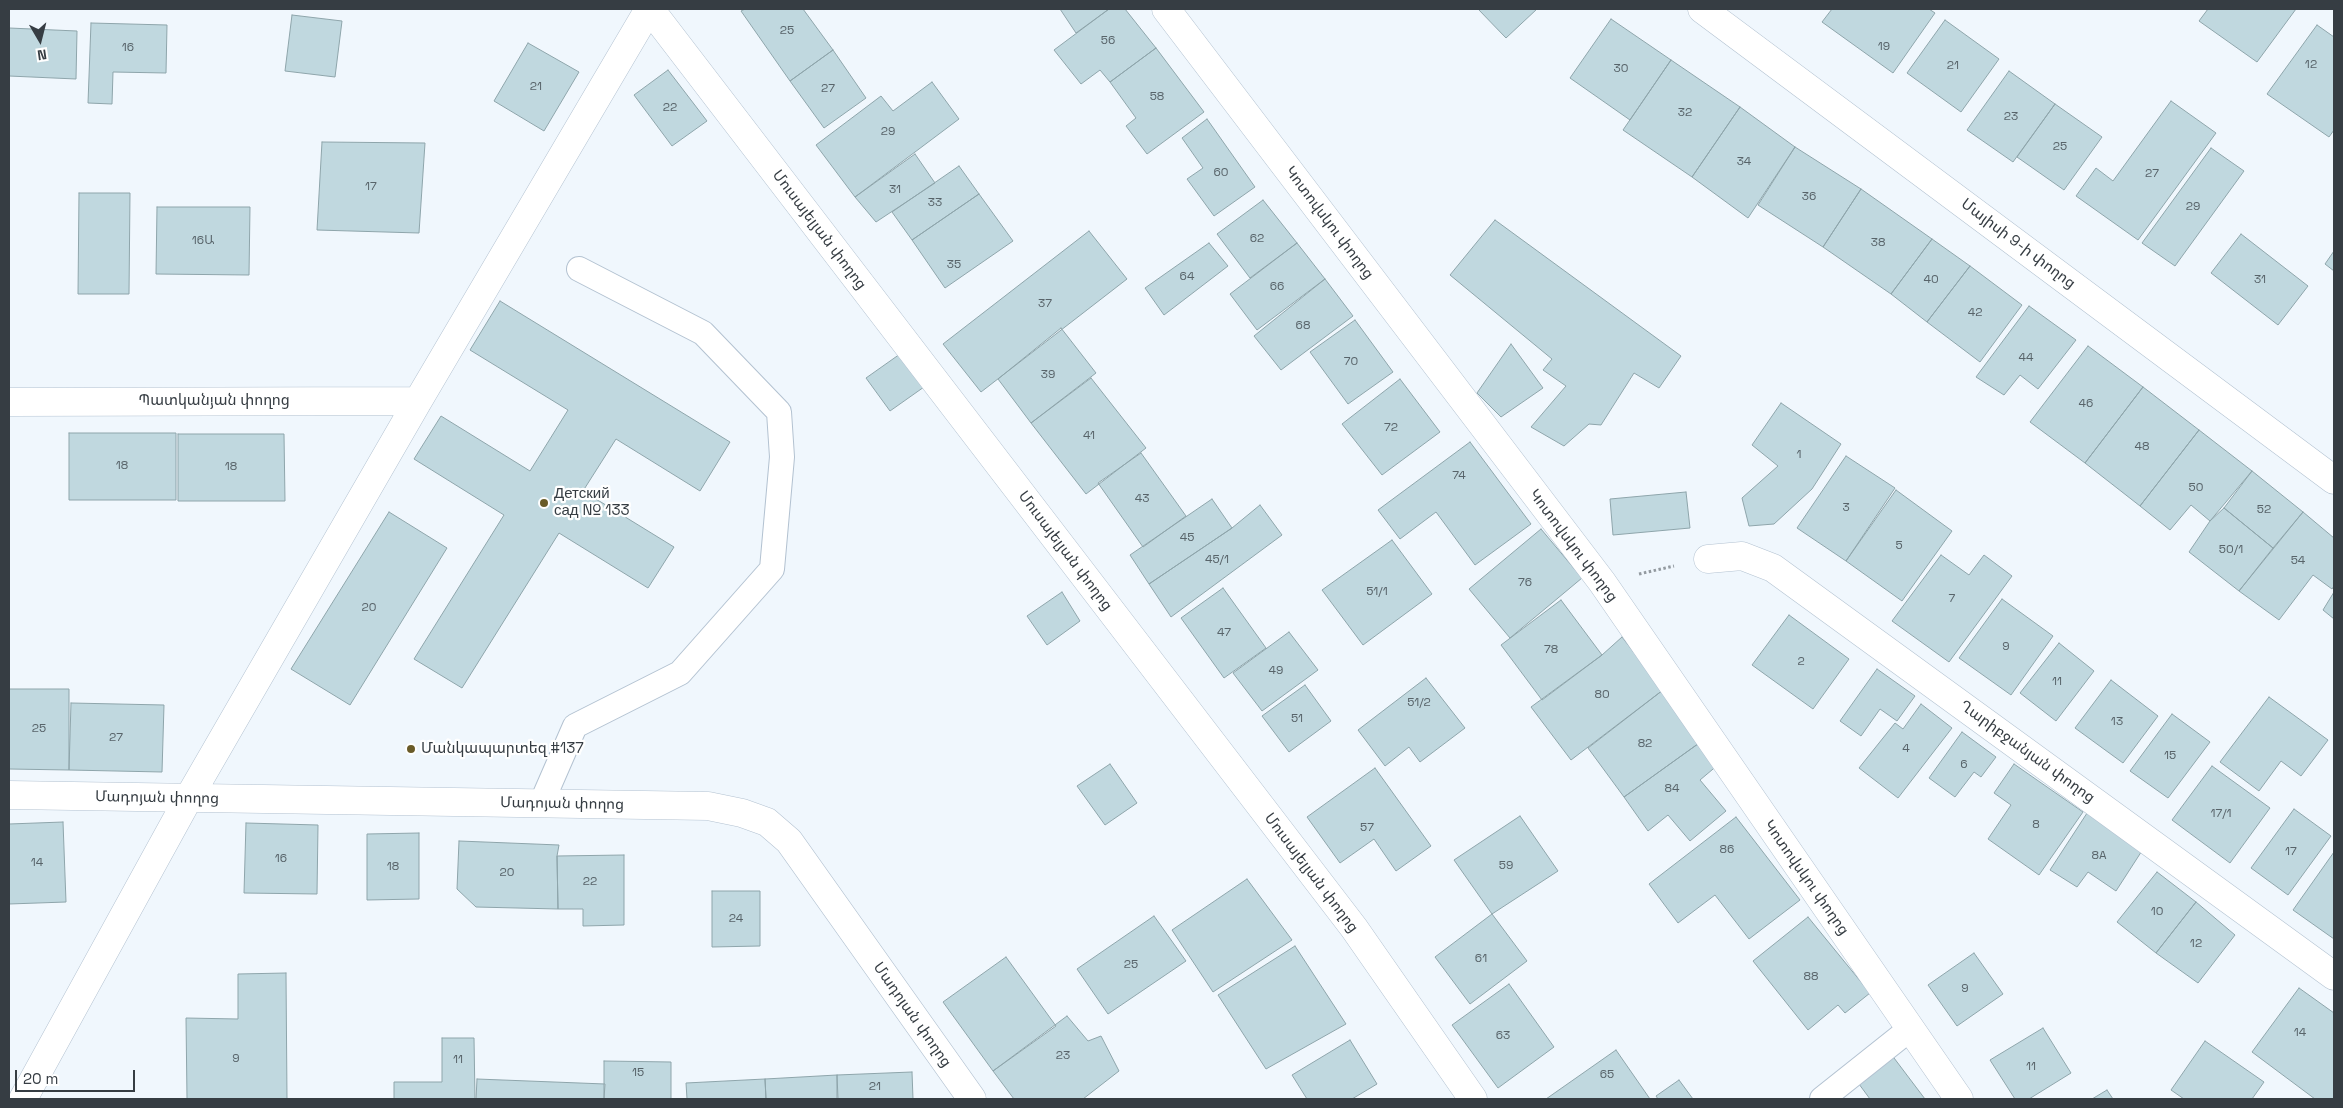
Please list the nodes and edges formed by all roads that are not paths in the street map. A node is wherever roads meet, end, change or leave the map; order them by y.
1 (649, 9) edge
2 (1166, 9) edge
3 (1702, 9) edge
4 (580, 269) dead end
5 (418, 401) junction
6 (9, 402) edge
7 (2334, 480) edge
8 (1708, 559) road end
9 (9, 795) edge
10 (188, 799) junction
11 (541, 804) junction
12 (2334, 976) edge
13 (1910, 1029) junction
14 (23, 1099) edge
15 (972, 1099) edge
16 (1473, 1099) edge
17 (1822, 1099) edge
18 (1959, 1099) edge

1 - 5 street
1 - 16 street, Մուսայելյան փողոց
2 - 13 street, Կոտովսկու փողոց
3 - 7 street, Մայիսի 9-ի փողոց
4 - 11 lane
5 - 6 street, Պատկանյան փողոց
5 - 10 street
8 - 12 street, Ղարիբջանյան փողոց
9 - 10 street, Մադոյան փողոց
10 - 11 street, Մադոյան փողոց
10 - 14 street
11 - 15 street, Մադոյան փողոց
13 - 17 lane
13 - 18 street, Կոտովսկու փողոց

